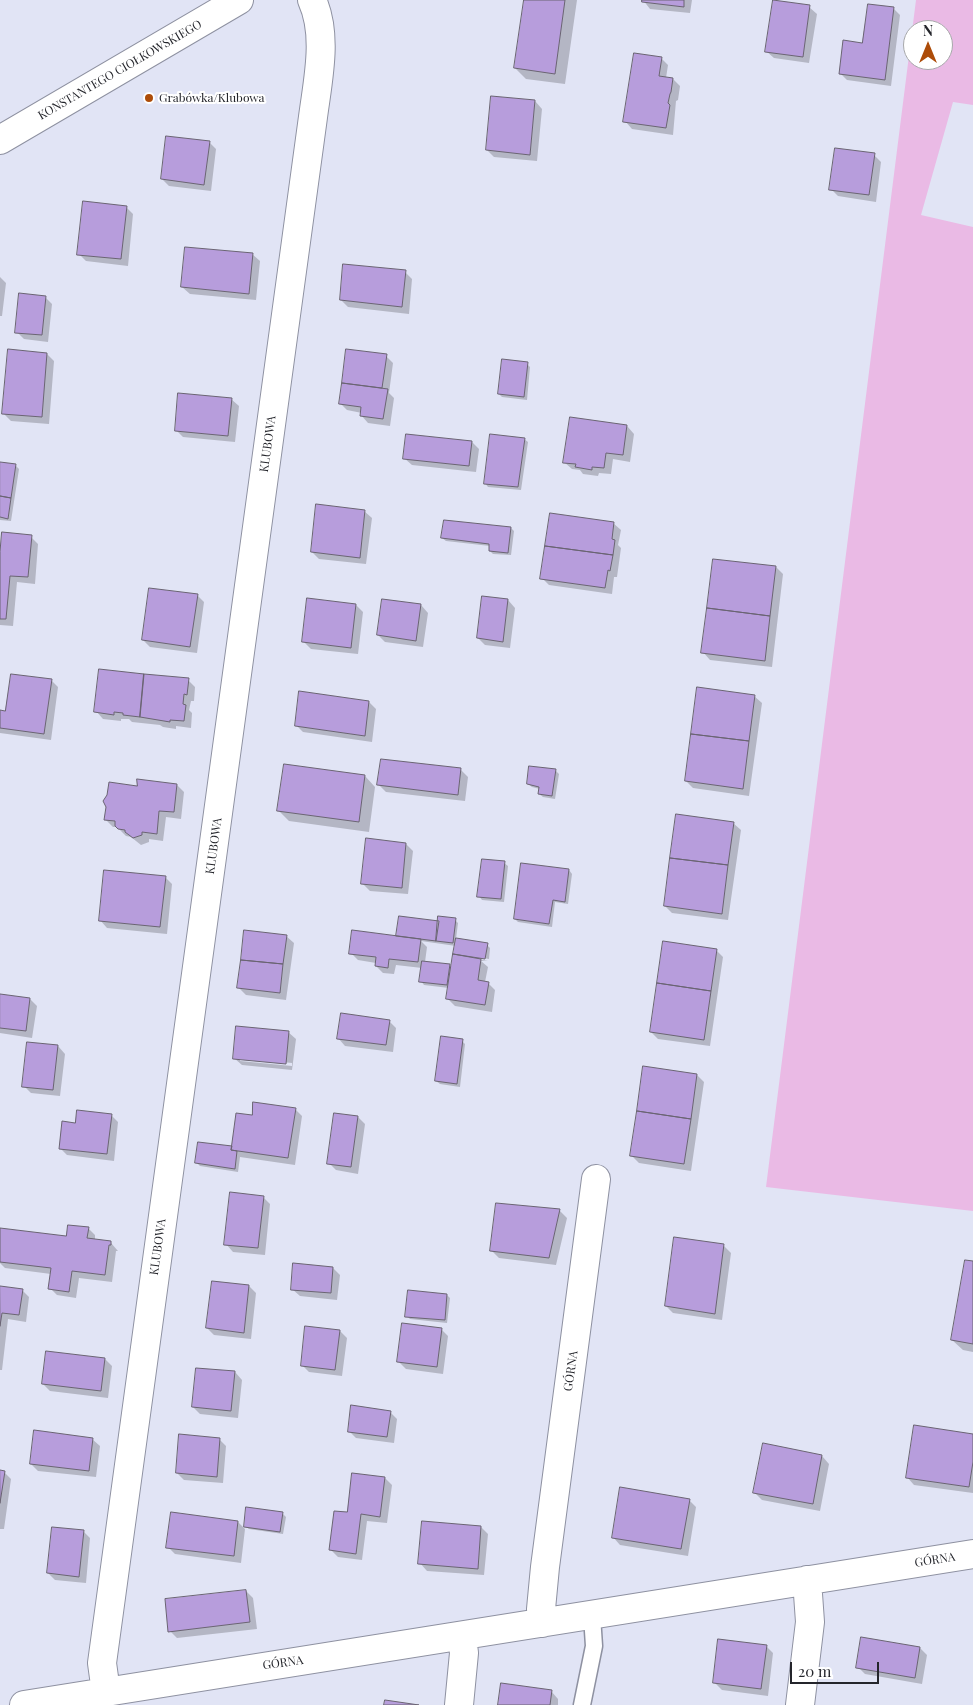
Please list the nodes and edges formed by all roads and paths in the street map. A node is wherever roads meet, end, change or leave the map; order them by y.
1 (240, 0) edge
2 (312, 0) edge
3 (0, 140) edge
4 (596, 1179) dead end
5 (973, 1554) edge
6 (807, 1580) junction
7 (592, 1616) junction
8 (542, 1623) junction
9 (462, 1637) junction
10 (106, 1692) junction
11 (24, 1705) edge
12 (459, 1705) edge
13 (582, 1705) edge
14 (800, 1705) edge

1 - 3 street, KONSTANTEGO CIOŁKOWSKIEGO
2 - 10 street, KLUBOWA
4 - 8 street, GÓRNA
5 - 6 street, GÓRNA
6 - 7 street, GÓRNA
6 - 14 street
7 - 8 street, GÓRNA
7 - 13 lane
8 - 9 street, GÓRNA
9 - 10 street, GÓRNA
9 - 12 street
10 - 11 street, GÓRNA

